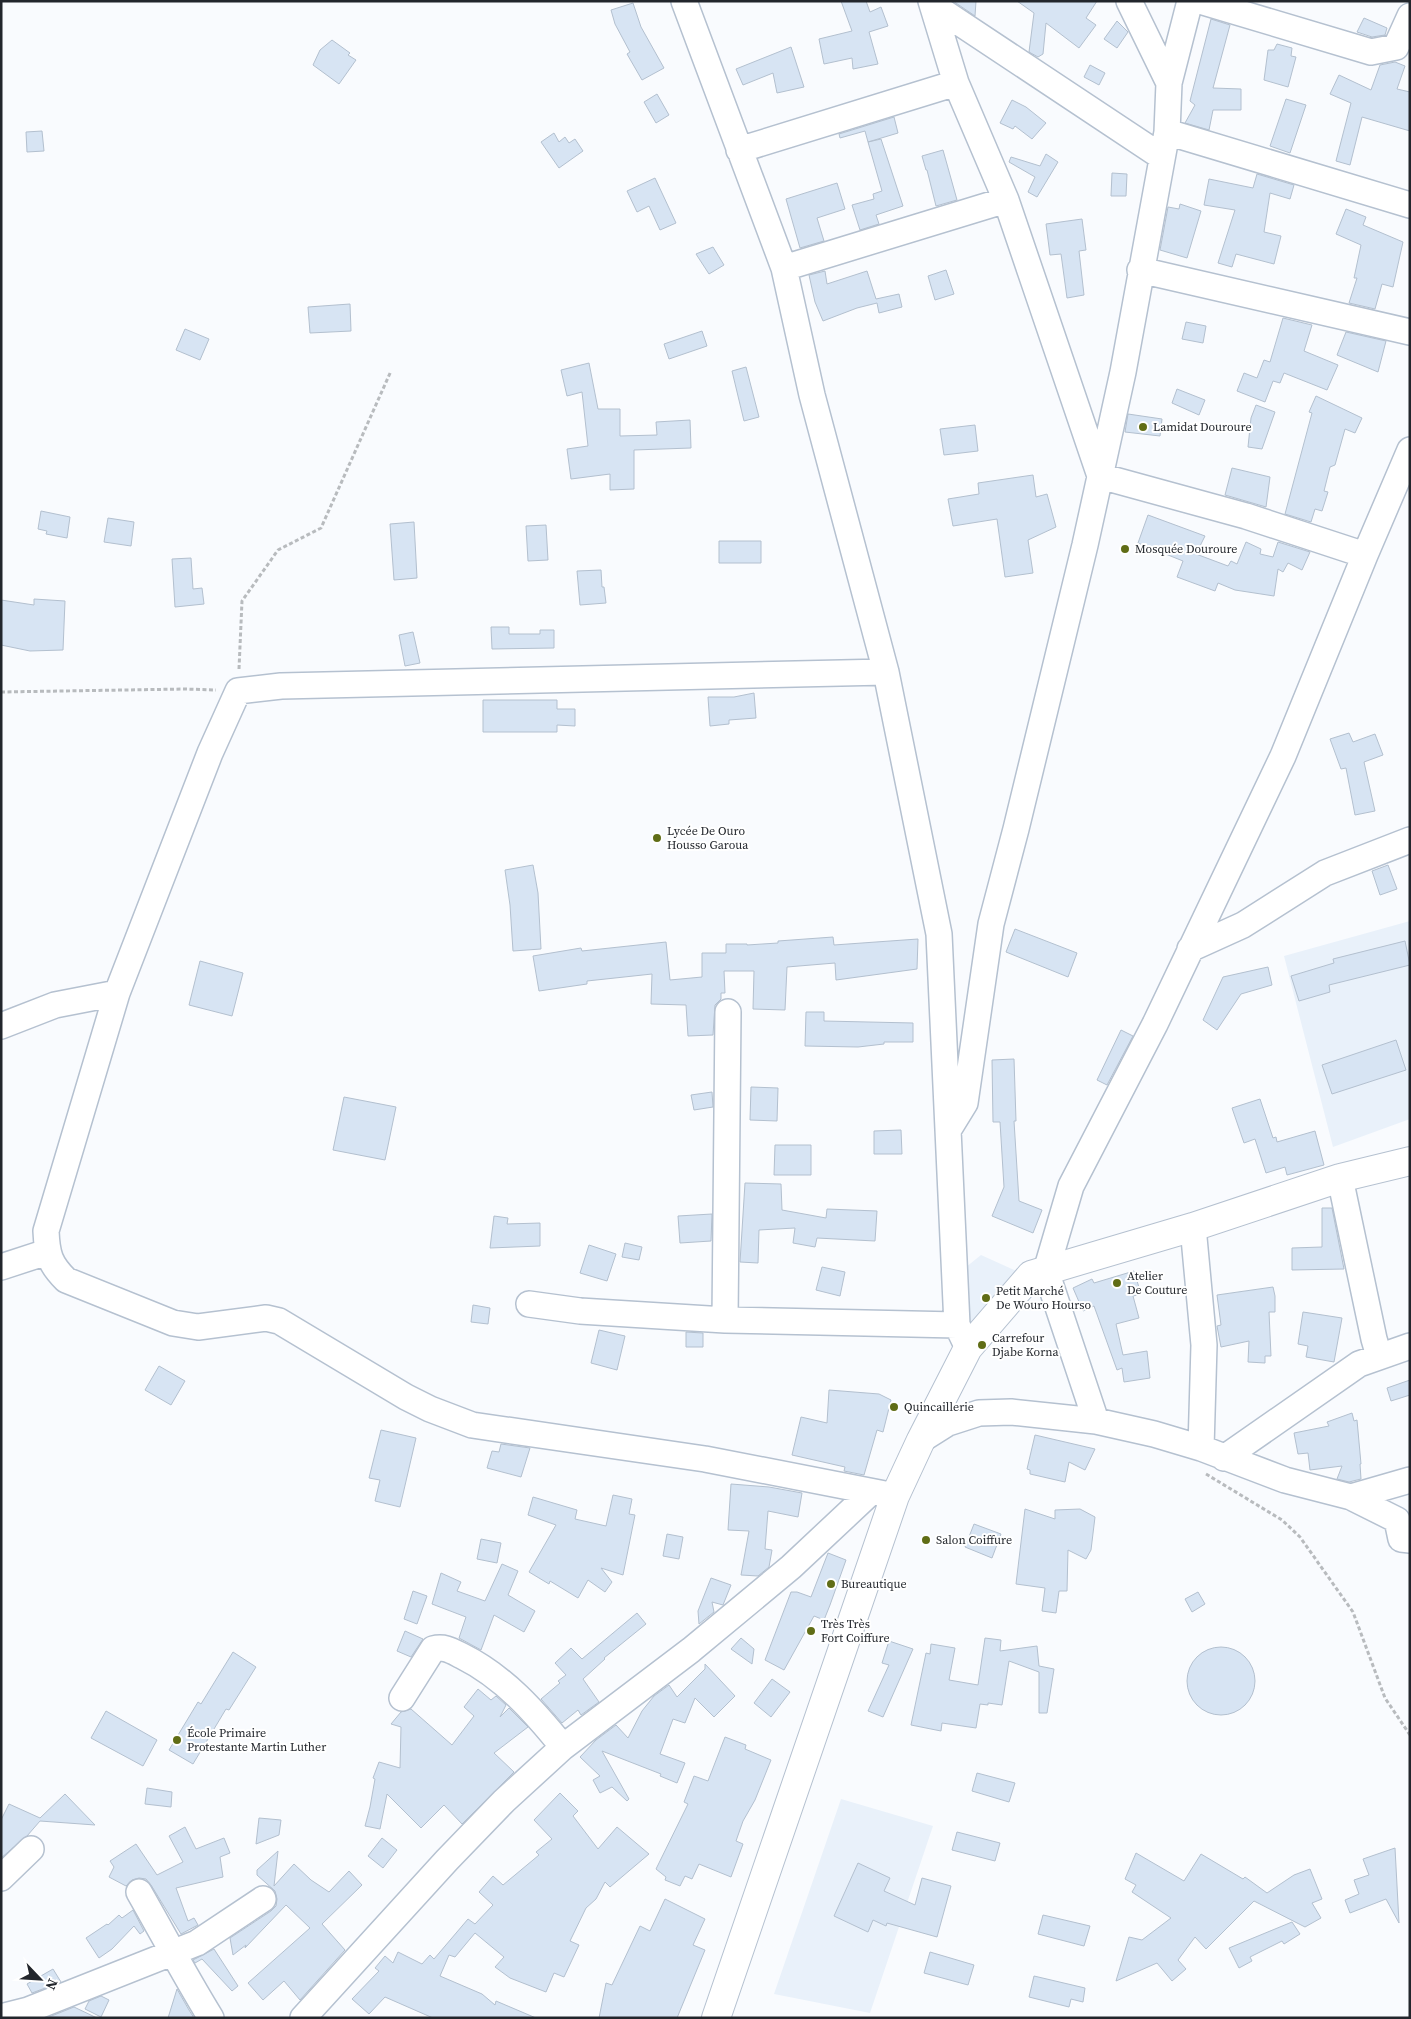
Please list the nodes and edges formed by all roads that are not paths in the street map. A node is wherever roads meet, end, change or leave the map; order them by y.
1 (684, 1) edge
2 (1129, 1) edge
3 (1190, 1) edge
4 (1200, 1) edge
5 (932, 3) edge
6 (1410, 16) edge
7 (956, 83) junction
8 (1169, 83) junction
9 (1167, 132) junction
10 (740, 150) junction
11 (1162, 157) junction
12 (1006, 200) junction
13 (1410, 205) edge
14 (784, 268) junction
15 (1140, 270) junction
16 (1410, 332) edge
17 (1409, 456) edge
18 (1100, 476) junction
19 (1365, 555) junction
20 (886, 672) junction
21 (1410, 840) edge
22 (1190, 949) junction
23 (117, 993) junction
24 (728, 1012) dead end
25 (1, 1026) edge
26 (949, 1129) junction
27 (1410, 1160) edge
28 (1340, 1178) junction
29 (1194, 1227) junction
30 (47, 1252) junction
31 (1, 1267) edge
32 (1046, 1271) junction
33 (529, 1304) dead end
34 (725, 1320) junction
35 (963, 1336) junction
36 (1410, 1346) edge
37 (1379, 1356) junction
38 (1096, 1421) junction
39 (920, 1440) junction
40 (1224, 1458) junction
41 (1201, 1460) junction
42 (1410, 1480) edge
43 (883, 1494) junction
44 (1351, 1497) junction
45 (1407, 1542) edge
46 (402, 1698) dead end
47 (563, 1747) junction
48 (31, 1849) dead end
49 (1, 1878) edge
50 (139, 1892) dead end
51 (263, 1899) dead end
52 (173, 1951) junction
53 (1, 2017) edge
54 (211, 2018) edge
55 (302, 2018) edge
56 (716, 2018) edge

1 - 10 street
2 - 8 street
3 - 8 street
4 - 6 street
5 - 7 street
5 - 11 street
7 - 10 street
7 - 12 street
8 - 9 street
9 - 11 street
9 - 13 street
10 - 14 street
11 - 15 street
12 - 14 street
12 - 18 street
14 - 20 street
15 - 16 street
15 - 18 street
17 - 19 street
18 - 19 street
18 - 26 street
19 - 22 street
20 - 23 street
20 - 26 street
21 - 22 street
22 - 32 street
23 - 25 street
23 - 30 street
24 - 34 street
26 - 35 street
27 - 28 main road
28 - 29 main road
28 - 37 street
29 - 32 main road
29 - 41 street
30 - 31 street
30 - 43 street
32 - 35 main road
32 - 38 street
33 - 34 street
34 - 35 street
35 - 39 main road
36 - 37 street
37 - 40 street
38 - 39 street
38 - 41 street
39 - 43 main road
40 - 41 street
40 - 44 street
42 - 44 street
43 - 47 street
43 - 56 main road
44 - 45 street
46 - 47 street
47 - 55 street
48 - 49 street
50 - 52 street
51 - 52 street
52 - 53 street
52 - 54 street

